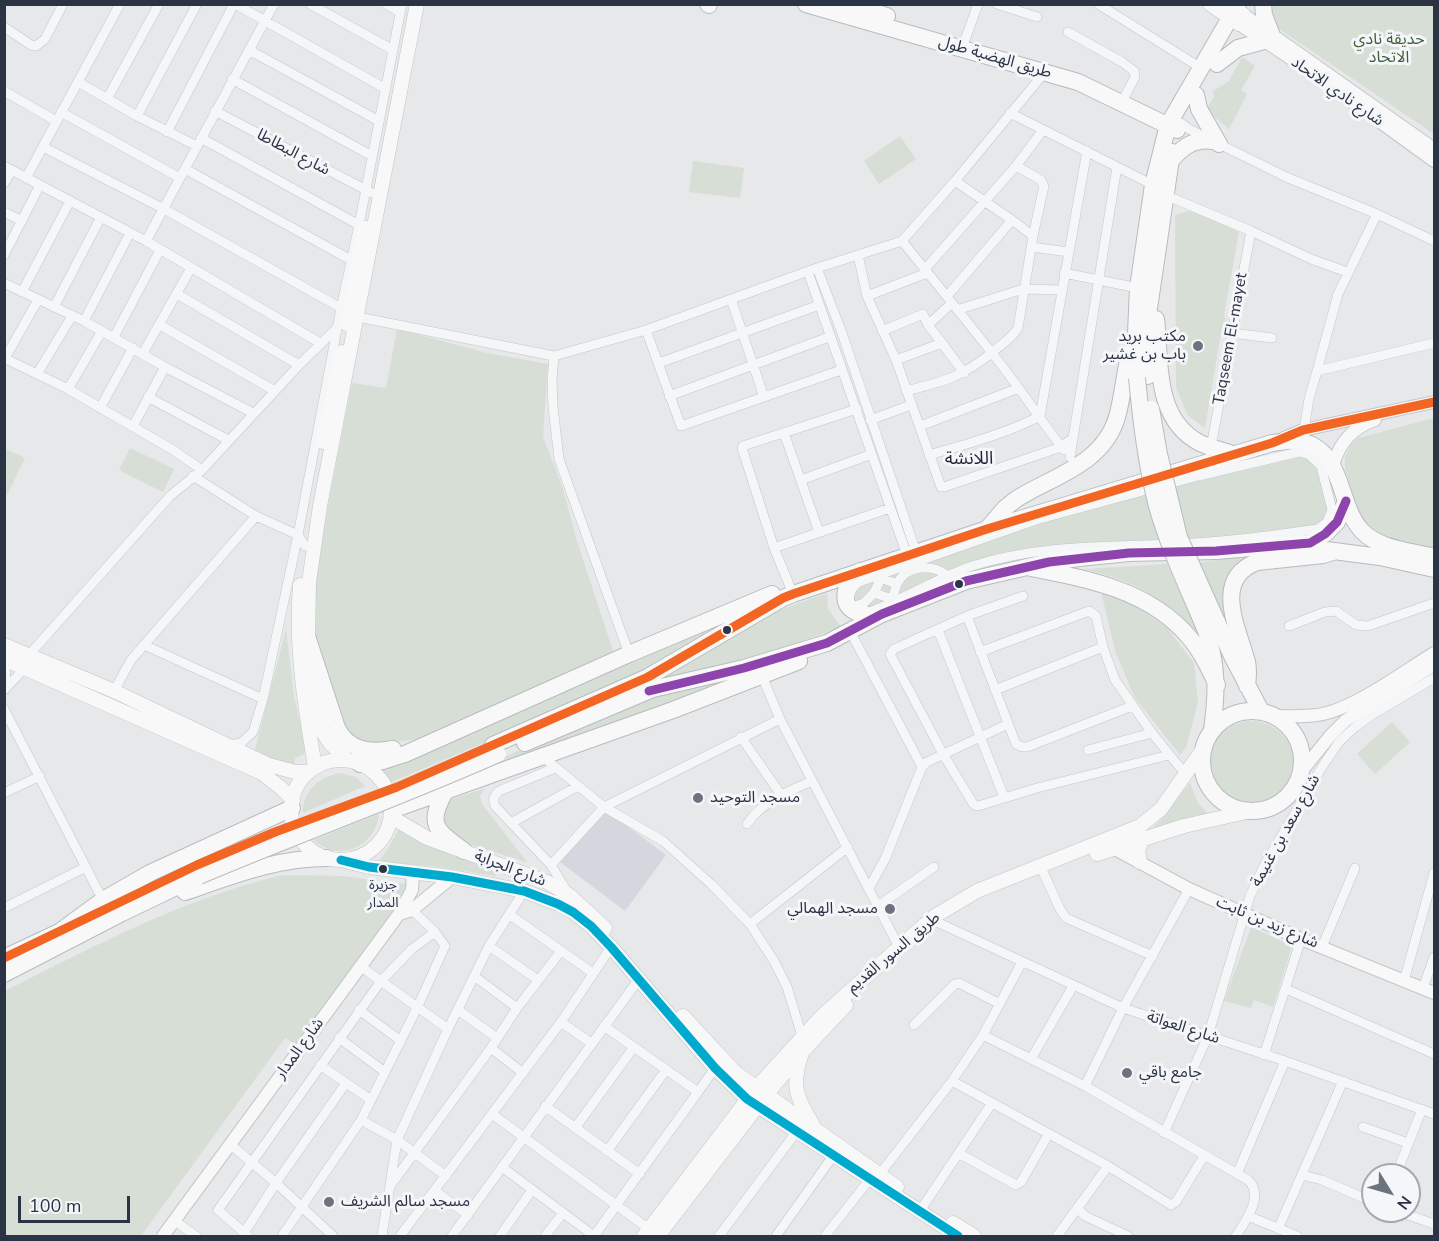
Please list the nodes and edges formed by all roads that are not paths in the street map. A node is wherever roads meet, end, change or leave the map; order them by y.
1 (63, 4) edge
2 (120, 4) edge
3 (159, 4) edge
4 (197, 4) edge
5 (235, 4) edge
6 (274, 4) edge
7 (310, 4) edge
8 (386, 4) edge
9 (417, 4) edge
10 (806, 4) edge
11 (978, 4) edge
12 (997, 4) edge
13 (1098, 4) edge
14 (1210, 4) edge
15 (1263, 4) edge
16 (403, 7) edge
17 (845, 8) edge
18 (1238, 12) edge
19 (1037, 17) dead end
20 (265, 21) junction
21 (4, 27) edge
22 (1068, 32) dead end
23 (1268, 37) junction
24 (965, 40) junction
25 (249, 50) junction
26 (393, 50) junction
27 (1209, 66) junction
28 (1045, 72) junction
29 (232, 79) junction
30 (78, 82) junction
31 (386, 89) junction
32 (4, 91) edge
33 (1196, 95) junction
34 (1125, 96) junction
35 (107, 99) junction
36 (215, 111) junction
37 (1010, 113) junction
38 (59, 116) junction
39 (137, 116) junction
40 (379, 121) junction
41 (1177, 125) junction
42 (1043, 130) junction
43 (167, 132) junction
44 (199, 142) junction
45 (1216, 142) junction
46 (43, 147) junction
47 (1434, 148) edge
48 (1087, 151) junction
49 (372, 156) junction
50 (1434, 161) edge
51 (1169, 163) junction
52 (1016, 166) junction
53 (1117, 167) junction
54 (8, 168) edge
55 (183, 174) junction
56 (26, 178) junction
57 (955, 181) junction
58 (4, 183) edge
59 (40, 185) junction
60 (1159, 190) junction
61 (369, 192) junction
62 (985, 200) junction
63 (70, 201) junction
64 (164, 209) junction
65 (4, 212) edge
66 (1377, 214) junction
67 (101, 217) junction
68 (1012, 220) junction
69 (22, 221) junction
70 (359, 225) junction
71 (1251, 231) junction
72 (130, 233) junction
73 (1033, 236) junction
74 (146, 241) junction
75 (902, 241) junction
76 (1434, 242) edge
77 (1031, 247) junction
78 (160, 250) junction
79 (1069, 252) junction
80 (4, 255) edge
81 (858, 255) junction
82 (351, 260) junction
83 (191, 268) junction
84 (812, 270) junction
85 (926, 271) junction
86 (1347, 272) junction
87 (1064, 273) junction
88 (1098, 281) junction
89 (5, 285) edge
90 (1145, 288) junction
91 (1023, 289) junction
92 (1062, 290) junction
93 (22, 292) junction
94 (177, 294) junction
95 (867, 296) junction
96 (731, 299) junction
97 (38, 300) junction
98 (952, 302) junction
99 (819, 305) junction
100 (54, 308) junction
101 (341, 308) junction
102 (72, 316) junction
103 (358, 316) junction
104 (84, 321) junction
105 (160, 325) junction
106 (928, 325) junction
107 (342, 327) junction
108 (646, 330) junction
109 (102, 331) junction
110 (882, 331) junction
111 (742, 332) junction
112 (1232, 333) junction
113 (830, 337) junction
114 (114, 338) junction
115 (1135, 338) junction
116 (1272, 338) dead end
117 (320, 343) junction
118 (1434, 343) edge
119 (942, 344) junction
120 (133, 348) junction
121 (992, 352) junction
122 (143, 353) junction
123 (554, 356) junction
124 (5, 358) edge
125 (896, 360) junction
126 (659, 363) junction
127 (752, 364) junction
128 (298, 365) junction
129 (165, 367) junction
130 (841, 370) junction
131 (1317, 371) junction
132 (964, 373) junction
133 (37, 374) junction
134 (1142, 377) junction
135 (1019, 388) junction
136 (68, 389) junction
137 (275, 391) junction
138 (906, 391) junction
139 (669, 396) junction
140 (148, 397) junction
141 (764, 397) junction
142 (1434, 402) edge
143 (911, 405) junction
144 (100, 408) junction
145 (857, 409) junction
146 (1401, 409) junction
147 (253, 413) junction
148 (1040, 416) junction
149 (870, 420) junction
150 (133, 426) junction
151 (920, 426) junction
152 (784, 433) junction
153 (1303, 436) junction
154 (1073, 438) junction
155 (228, 441) junction
156 (1061, 447) junction
157 (1211, 447) junction
158 (872, 454) junction
159 (929, 455) junction
160 (1235, 455) junction
161 (1072, 462) junction
162 (1333, 465) junction
163 (202, 470) junction
164 (194, 477) junction
165 (801, 480) junction
166 (1346, 501) junction
167 (316, 505) junction
168 (890, 508) junction
169 (256, 516) junction
170 (987, 529) junction
171 (819, 532) junction
172 (302, 541) junction
173 (1281, 547) junction
174 (774, 548) junction
175 (1336, 551) junction
176 (911, 554) junction
177 (1434, 557) edge
178 (1027, 567) junction
179 (1434, 569) edge
180 (860, 571) junction
181 (880, 576) junction
182 (948, 576) junction
183 (897, 584) junction
184 (874, 593) junction
185 (788, 596) junction
186 (1023, 596) dead end
187 (893, 599) junction
188 (1434, 603) edge
189 (851, 608) junction
190 (882, 614) junction
191 (967, 616) junction
192 (1212, 626) junction
193 (1289, 626) dead end
194 (938, 630) junction
195 (850, 631) junction
196 (308, 639) junction
197 (827, 643) junction
198 (4, 645) edge
199 (144, 645) junction
200 (1103, 647) junction
201 (980, 652) junction
202 (1434, 653) edge
203 (629, 654) junction
204 (4, 659) edge
205 (27, 662) junction
206 (1434, 665) edge
207 (762, 676) junction
208 (1434, 678) edge
209 (1217, 685) junction
210 (1247, 686) junction
211 (5, 689) edge
212 (995, 690) junction
213 (114, 692) junction
214 (263, 699) junction
215 (1132, 706) junction
216 (4, 709) edge
217 (1268, 714) junction
218 (780, 719) junction
219 (1008, 724) junction
220 (1212, 730) junction
221 (1152, 733) junction
222 (741, 737) junction
223 (980, 737) junction
224 (438, 741) junction
225 (227, 745) junction
226 (496, 749) junction
227 (1203, 749) junction
228 (1088, 750) dead end
229 (943, 754) junction
230 (1169, 755) junction
231 (354, 762) junction
232 (549, 762) junction
233 (922, 766) junction
234 (312, 770) junction
235 (1301, 772) junction
236 (1186, 775) junction
237 (40, 776) junction
238 (812, 781) junction
239 (578, 786) junction
240 (445, 792) junction
241 (4, 794) edge
242 (781, 795) junction
243 (1004, 797) junction
244 (292, 804) junction
245 (604, 807) junction
246 (1251, 811) junction
247 (391, 814) junction
248 (511, 822) junction
249 (747, 824) dead end
250 (1143, 838) junction
251 (1110, 844) junction
252 (848, 847) junction
253 (464, 851) junction
254 (334, 859) junction
255 (494, 862) junction
256 (1140, 862) junction
257 (551, 865) junction
258 (86, 867) junction
259 (934, 867) dead end
260 (1355, 868) dead end
261 (413, 872) junction
262 (1043, 872) junction
263 (1434, 873) edge
264 (452, 877) junction
265 (490, 885) junction
266 (869, 888) junction
267 (1189, 889) junction
268 (524, 891) junction
269 (569, 895) junction
270 (878, 906) junction
271 (111, 907) junction
272 (4, 908) edge
273 (412, 910) junction
274 (399, 914) junction
275 (1245, 914) junction
276 (510, 915) junction
277 (939, 923) junction
278 (750, 924) junction
279 (435, 932) junction
280 (1301, 939) junction
281 (489, 946) junction
282 (611, 947) junction
283 (899, 947) junction
284 (1322, 947) junction
285 (561, 951) junction
286 (1152, 956) junction
287 (1434, 957) edge
288 (4, 958) edge
289 (1022, 962) junction
290 (360, 966) junction
291 (592, 973) junction
292 (4, 974) edge
293 (474, 976) junction
294 (639, 978) junction
295 (538, 980) junction
296 (381, 981) junction
297 (1404, 981) junction
298 (1073, 986) junction
299 (1286, 989) junction
300 (1429, 990) edge
301 (1000, 1004) junction
302 (417, 1008) junction
303 (517, 1008) junction
304 (1123, 1008) junction
305 (359, 1010) junction
306 (458, 1010) junction
307 (561, 1022) junction
308 (914, 1025) dead end
309 (603, 1026) junction
310 (448, 1029) junction
311 (983, 1035) junction
312 (802, 1036) junction
313 (1208, 1036) junction
314 (339, 1038) junction
315 (497, 1038) junction
316 (401, 1041) junction
317 (591, 1043) junction
318 (634, 1047) junction
319 (491, 1048) junction
320 (803, 1051) junction
321 (1434, 1054) edge
322 (1264, 1055) junction
323 (1031, 1059) junction
324 (1285, 1061) junction
325 (320, 1065) junction
326 (715, 1068) junction
327 (666, 1070) junction
328 (386, 1072) junction
329 (523, 1073) junction
330 (952, 1081) junction
331 (1343, 1082) junction
332 (346, 1083) junction
333 (1085, 1086) junction
334 (698, 1092) junction
335 (756, 1097) junction
336 (371, 1100) junction
337 (992, 1103) junction
338 (545, 1106) junction
339 (1422, 1109) junction
340 (492, 1114) junction
341 (1434, 1114) edge
342 (361, 1120) junction
343 (1363, 1127) dead end
344 (575, 1128) junction
345 (797, 1131) junction
346 (817, 1132) junction
347 (1164, 1133) junction
348 (1048, 1135) junction
349 (523, 1137) junction
350 (397, 1140) junction
351 (1408, 1143) junction
352 (231, 1145) junction
353 (607, 1151) junction
354 (414, 1153) junction
355 (960, 1154) junction
356 (833, 1156) junction
357 (1204, 1156) junction
358 (251, 1162) junction
359 (1401, 1163) edge
360 (1108, 1166) junction
361 (502, 1167) junction
362 (640, 1174) junction
363 (1236, 1174) junction
364 (1302, 1175) junction
365 (446, 1176) junction
366 (874, 1177) junction
367 (276, 1183) junction
368 (388, 1188) junction
369 (532, 1190) junction
370 (435, 1191) junction
371 (1361, 1197) edge
372 (616, 1204) junction
373 (924, 1205) junction
374 (301, 1207) junction
375 (1077, 1208) junction
376 (563, 1213) junction
377 (468, 1215) junction
378 (1248, 1216) junction
379 (175, 1221) junction
380 (1278, 1229) junction
381 (650, 1234) edge
382 (246, 1235) edge
383 (163, 1236) edge
384 (196, 1236) edge
385 (282, 1236) edge
386 (333, 1236) edge
387 (382, 1236) edge
388 (400, 1236) edge
389 (452, 1236) edge
390 (500, 1236) edge
391 (546, 1236) edge
392 (594, 1236) edge
393 (719, 1236) edge
394 (776, 1236) edge
395 (825, 1236) edge
396 (958, 1236) edge
397 (974, 1236) edge
398 (1057, 1236) edge
399 (1128, 1236) edge
400 (1236, 1236) edge
401 (1297, 1236) edge

1 - 21 street
2 - 30 street
3 - 35 street
4 - 39 street
5 - 20 street
5 - 43 street
6 - 20 street
7 - 26 street
8 - 16 street
9 - 103 main road
10 - 17 highway, طريق الهضبة طول
11 - 24 street
12 - 19 street
13 - 27 street
14 - 18 main road
15 - 23 highway
16 - 26 street
16 - 61 main road
17 - 24 highway, طريق الهضبة طول
17 - 28 highway, طريق الهضبة طول
18 - 23 main road, شارع نادي الاتحاد
18 - 27 highway
20 - 25 street
20 - 31 street
22 - 34 street
23 - 27 highway
23 - 47 main road, شارع نادي الاتحاد
23 - 50 main road, شارع نادي الاتحاد
24 - 34 highway, طريق الهضبة طول
25 - 29 street
25 - 40 street
26 - 31 street
27 - 33 highway
27 - 41 highway
28 - 37 street
28 - 41 highway, طريق الهضبة طول
29 - 36 street
29 - 49 street
30 - 35 street
30 - 38 street
31 - 40 street
32 - 38 street
33 - 41 highway
33 - 45 highway
34 - 41 highway, طريق الهضبة طول
35 - 39 street
36 - 44 street
36 - 61 street, شارع البطاطا
37 - 42 street
37 - 57 street
38 - 46 street
38 - 55 street
39 - 43 street
40 - 49 street
41 - 45 street
41 - 51 highway
41 - 60 highway
42 - 48 street
42 - 52 street
43 - 44 street
44 - 55 street
44 - 70 street
45 - 51 highway
45 - 66 street
46 - 56 street
46 - 64 street
48 - 53 street
48 - 79 street
49 - 61 street
51 - 60 highway
52 - 62 street
52 - 73 street
53 - 60 street
53 - 88 street
54 - 56 street
54 - 58 street
55 - 64 street
55 - 82 street
56 - 59 street
57 - 62 street
57 - 75 street
59 - 63 street
59 - 69 street
60 - 71 street
60 - 90 highway
61 - 70 street
61 - 107 main road
62 - 68 street
62 - 85 street
63 - 67 street
63 - 93 street
64 - 74 street
64 - 101 street
65 - 69 street
66 - 76 street
66 - 86 street
67 - 72 street
67 - 100 street
68 - 73 street
68 - 98 street
69 - 80 street
70 - 82 street
71 - 86 street
71 - 112 street, Taqseem El-mayet
72 - 74 street
72 - 104 street
73 - 77 street
74 - 78 street
75 - 81 street
75 - 85 street
77 - 79 street
77 - 91 street
78 - 83 street
78 - 114 street
79 - 87 street
81 - 84 street
81 - 95 street
82 - 101 street
83 - 94 street
83 - 117 street
84 - 96 street
84 - 99 street
84 - 149 street
85 - 95 street
85 - 98 street
86 - 131 street
87 - 88 street
87 - 92 street
88 - 90 street
88 - 154 street
89 - 93 street
90 - 115 highway
90 - 134 highway
90 - 157 highway
91 - 92 street
91 - 98 street
91 - 121 street
92 - 148 street
93 - 97 street
94 - 105 street
94 - 128 street
95 - 110 street
96 - 108 street
96 - 111 street
97 - 100 street
97 - 124 street
98 - 106 street
98 - 121 street
99 - 111 street
99 - 113 street
100 - 102 street
101 - 107 street
102 - 104 street
102 - 133 street
103 - 123 street
103 - 167 main road
104 - 109 street
105 - 122 street
105 - 137 street
106 - 110 street
106 - 119 street
107 - 117 street
107 - 167 main road
107 - 172 street
108 - 123 street
108 - 126 street
109 - 114 street
109 - 136 street
110 - 125 street
111 - 126 street
111 - 127 street
112 - 116 street
112 - 157 street, Taqseem El-mayet
113 - 127 street
113 - 130 street
114 - 120 street
115 - 134 highway
115 - 161 highway
117 - 128 street
118 - 131 street
119 - 125 street
119 - 132 street
120 - 122 street
120 - 144 street
121 - 132 street
121 - 135 street
122 - 129 street
123 - 203 street
124 - 133 street
125 - 138 street
126 - 139 street
127 - 139 street
127 - 141 street
128 - 137 street
129 - 140 street
129 - 147 street
130 - 141 street
130 - 145 street
131 - 153 street
132 - 138 street
133 - 136 street
134 - 192 highway, bridge
135 - 148 street
135 - 151 street
136 - 144 street
137 - 147 street
138 - 143 street
139 - 141 street
140 - 150 street
140 - 155 street
142 - 146 main road
143 - 149 street
143 - 151 street
144 - 150 street
145 - 152 street
145 - 158 street
146 - 153 main road
146 - 162 main road
147 - 155 street
148 - 156 street
148 - 159 street
149 - 176 street
150 - 163 street
151 - 159 street
152 - 165 street
152 - 174 street
153 - 160 highway
153 - 162 highway
154 - 156 street
154 - 161 street
155 - 163 street
156 - 159 street
156 - 161 street
157 - 160 highway
158 - 165 street
158 - 168 street
160 - 170 highway
161 - 170 highway
162 - 166 highway
163 - 164 street
164 - 169 street
164 - 205 street
165 - 171 street
166 - 173 highway
166 - 177 highway
167 - 172 main road
167 - 196 main road
168 - 171 street
168 - 176 street
169 - 172 street
169 - 199 street
170 - 176 highway
171 - 174 street
172 - 214 street
172 - 234 main road
173 - 175 highway
173 - 178 highway
174 - 185 street
175 - 179 highway
175 - 210 highway
176 - 180 highway
178 - 190 highway
178 - 209 highway
180 - 185 highway
180 - 189 highway
181 - 182 street
181 - 183 street
181 - 184 street
181 - 189 street
182 - 183 street
182 - 187 street
183 - 187 street
184 - 187 street
184 - 189 street
185 - 203 highway
185 - 226 highway
186 - 191 street
187 - 189 street
188 - 193 street
189 - 190 highway
190 - 195 highway
191 - 194 street
191 - 201 street
192 - 209 highway
192 - 210 highway
194 - 223 street
194 - 229 street
195 - 197 highway
195 - 233 street
196 - 224 highway
196 - 231 main road
197 - 207 highway
197 - 226 highway
198 - 205 main road
199 - 213 street
199 - 214 street
200 - 201 street
200 - 212 street
200 - 215 street
201 - 212 street
202 - 217 main road
203 - 224 highway
204 - 205 main road
204 - 211 street
205 - 211 street
205 - 213 main road
205 - 244 main road
206 - 235 main road
207 - 218 street
207 - 232 highway
208 - 275 street, شارع سعد بن غنيمة
209 - 220 highway
210 - 217 highway
212 - 219 street
213 - 225 main road
214 - 225 street
215 - 219 street
215 - 221 street
216 - 237 street
217 - 220 highway
217 - 235 highway
218 - 222 street
218 - 238 street
219 - 223 street
220 - 227 highway
221 - 228 street
221 - 230 street
222 - 242 street
222 - 245 street
223 - 229 street
223 - 243 street
224 - 231 highway
225 - 234 main road
226 - 271 highway, bridge
227 - 236 main road, طريق السور القديم
227 - 246 highway
229 - 233 street
229 - 243 street
230 - 236 street
230 - 243 street
231 - 234 main road
231 - 247 main road
232 - 239 street
232 - 240 highway
232 - 248 street
233 - 266 street
234 - 244 main road
235 - 246 highway
236 - 251 main road, طريق السور القديم
237 - 241 street
237 - 258 street
238 - 242 street
238 - 252 street
239 - 245 street
239 - 248 street
240 - 247 highway
240 - 253 highway
242 - 249 street
244 - 254 main road
244 - 271 highway
245 - 257 street
245 - 278 street
246 - 250 main road, طريق السور القديم
247 - 253 main road, شارع الجرابة
247 - 254 main road
248 - 257 street
250 - 251 main road, طريق السور القديم
250 - 256 main road
251 - 256 main road, شارع زيد بن ثابت
251 - 262 main road, طريق السور القديم
251 - 283 main road, طريق السور القديم
252 - 266 street
252 - 278 street
253 - 255 main road, شارع الجرابة
254 - 261 main road, شارع الجرابة
254 - 271 highway
255 - 265 main road
255 - 269 main road, شارع الجرابة
256 - 267 main road, شارع زيد بن ثابت
257 - 269 street
258 - 271 street
258 - 272 street
259 - 270 street
260 - 284 street
261 - 264 main road, شارع الجرابة
261 - 274 main road, شارع المدار
262 - 277 main road, طريق السور القديم
262 - 286 street
263 - 297 street
264 - 265 main road, شارع الجرابة
264 - 273 main road
265 - 268 main road, شارع الجرابة
266 - 270 street
267 - 275 main road, شارع زيد بن ثابت
267 - 286 street
268 - 276 street
268 - 282 main road, شارع الجرابة
269 - 335 main road, شارع الجرابة
270 - 283 street
271 - 288 highway
271 - 292 highway
273 - 274 main road
273 - 279 street
274 - 290 main road, شارع المدار
275 - 280 main road, شارع زيد بن ثابت
275 - 313 street, شارع سعد بن غنيمة
276 - 281 street
276 - 285 street
277 - 289 street, شارع العواتة
277 - 320 main road, طريق السور القديم
278 - 312 street
279 - 296 street
279 - 302 street
280 - 284 main road, شارع زيد بن ثابت
280 - 299 street
281 - 293 street
281 - 295 street
282 - 291 street
282 - 294 main road, شارع الجرابة
283 - 312 main road, طريق السور القديم
284 - 297 main road, شارع زيد بن ثابت
285 - 291 street
285 - 295 street
286 - 304 street
287 - 300 street
289 - 298 street, شارع العواتة
289 - 301 street
290 - 296 street
290 - 352 main road, شارع المدار
291 - 307 street
293 - 303 street
293 - 306 street
294 - 309 street
294 - 326 main road, شارع الجرابة
295 - 303 street
296 - 302 street
296 - 305 street
297 - 300 main road, شارع زيد بن ثابت
298 - 304 street, شارع العواتة
298 - 323 street
299 - 321 street
299 - 322 street
301 - 308 street
301 - 311 street
302 - 310 street
302 - 316 street
303 - 315 street
304 - 313 street, شارع العواتة
304 - 333 street
305 - 314 street
305 - 316 street
306 - 310 street
306 - 315 street
307 - 317 street
307 - 329 street
309 - 317 street
309 - 318 street
310 - 350 street
311 - 323 street
311 - 330 street
312 - 335 main road, طريق السور القديم
313 - 322 street, شارع العواتة
313 - 347 street, شارع سعد بن غنيمة
314 - 325 street
314 - 328 street
315 - 319 street
316 - 328 street
317 - 338 street
318 - 327 street
318 - 344 street
319 - 329 street
319 - 354 street
320 - 335 main road, طريق السور القديم
320 - 346 main road
322 - 324 street, شارع العواتة
323 - 333 street
324 - 331 street, شارع العواتة
324 - 363 street
325 - 332 street
325 - 358 street
326 - 334 street
326 - 335 main road, شارع الجرابة
327 - 334 street
327 - 353 street
328 - 336 street
329 - 340 street
330 - 337 street
330 - 366 street
331 - 339 street, شارع العواتة
331 - 364 street
332 - 336 street
332 - 367 street
333 - 347 street
334 - 362 street
335 - 345 main road, شارع الجرابة
335 - 346 main road, شارع الجرابة
335 - 381 main road, طريق السور القديم
336 - 342 street
337 - 348 street
337 - 355 street
338 - 344 street
338 - 349 street
339 - 341 street, شارع العواتة
339 - 351 street
340 - 349 street
340 - 365 street
342 - 350 street
342 - 374 street
343 - 351 street
344 - 353 street
345 - 356 main road, شارع الجرابة
345 - 393 street
346 - 366 main road, شارع الجرابة
347 - 357 street
348 - 355 street
348 - 360 street
349 - 361 street
349 - 372 street
350 - 354 street
350 - 368 street
351 - 359 street
352 - 358 street
352 - 379 main road, شارع المدار
353 - 362 street
354 - 365 street
354 - 368 street
355 - 373 street
356 - 366 main road, شارع الجرابة
356 - 394 street
357 - 360 street
357 - 363 street
358 - 367 street
358 - 382 street
360 - 375 street
361 - 369 street
361 - 377 street
362 - 372 street
363 - 378 street
364 - 371 street
364 - 380 street
365 - 370 street
366 - 373 main road, شارع الجرابة
366 - 395 street
366 - 396 main road, شارع الجرابة
367 - 374 street
367 - 382 street
368 - 387 street
369 - 376 street
369 - 390 street
370 - 377 street
370 - 388 street
372 - 381 street
372 - 392 street
373 - 397 main road, شارع الجرابة
374 - 385 street
374 - 386 street
375 - 398 street
375 - 399 street
376 - 391 street
376 - 392 street
377 - 389 street
378 - 380 street
378 - 400 street
379 - 383 main road, شارع المدار
379 - 384 street
380 - 401 street

